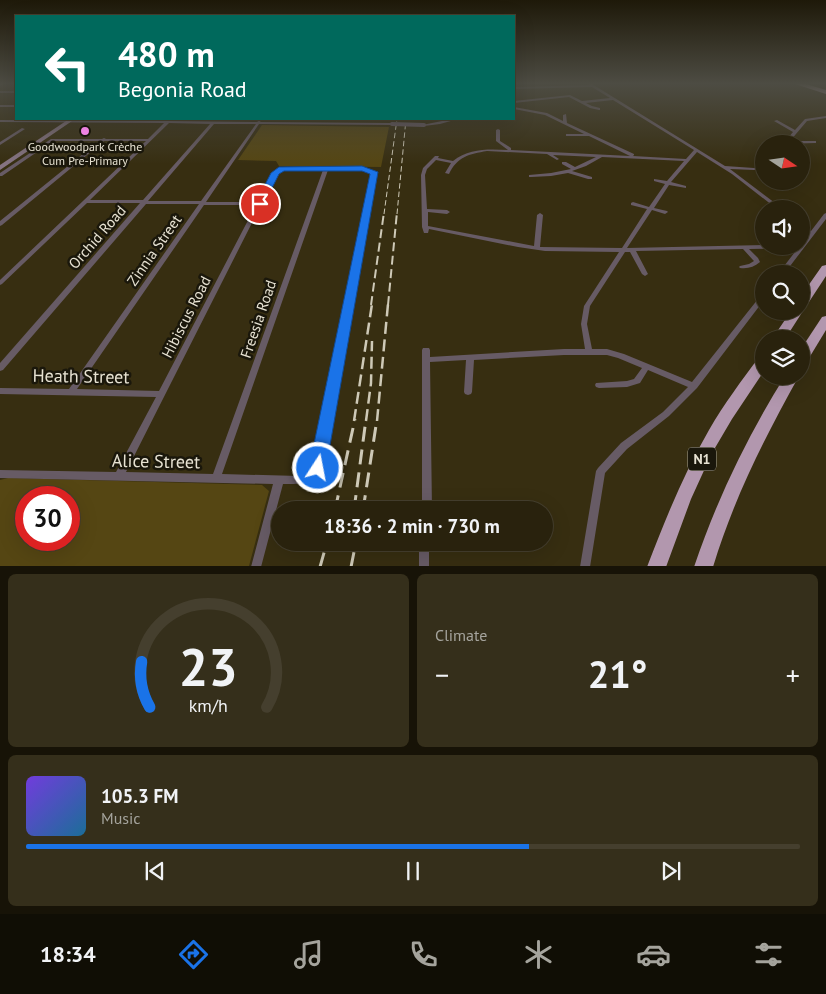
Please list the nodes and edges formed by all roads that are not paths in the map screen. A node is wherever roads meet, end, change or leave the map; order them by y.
1 (530, 110) edge
2 (632, 110) edge
3 (814, 113) dead end
4 (566, 115) dead end
5 (825, 117) edge
6 (66, 120) edge
7 (170, 120) edge
8 (452, 120) edge
9 (259, 121) edge
10 (0, 122) edge
11 (776, 122) dead end
12 (213, 123) junction
13 (565, 123) junction
14 (801, 126) junction
15 (810, 128) dead end
16 (23, 129) dead end
17 (498, 130) dead end
18 (796, 132) junction
19 (589, 134) junction
20 (567, 135) dead end
21 (793, 135) edge
22 (104, 139) junction
23 (150, 140) junction
24 (810, 142) edge
25 (816, 142) dead end
26 (0, 144) edge
27 (516, 150) junction
28 (696, 150) junction
29 (547, 152) junction
30 (603, 155) junction
31 (633, 156) junction
32 (557, 159) dead end
33 (687, 160) junction
34 (0, 162) edge
35 (454, 162) junction
36 (564, 163) dead end
37 (724, 167) junction
38 (0, 168) edge
39 (326, 168) junction
40 (755, 169) edge
41 (572, 171) junction
42 (447, 173) dead end
43 (0, 175) edge
44 (531, 176) dead end
45 (590, 178) dead end
46 (656, 180) dead end
47 (668, 183) junction
48 (684, 187) dead end
49 (771, 200) edge
50 (85, 202) junction
51 (144, 202) junction
52 (202, 203) junction
53 (260, 204) junction
54 (633, 204) dead end
55 (650, 209) junction
56 (426, 210) junction
57 (447, 212) dead end
58 (665, 212) dead end
59 (826, 214) edge
60 (540, 215) dead end
61 (0, 224) edge
62 (811, 234) edge
63 (537, 248) junction
64 (745, 248) junction
65 (755, 248) edge
66 (623, 250) junction
67 (632, 250) junction
68 (742, 267) dead end
69 (826, 268) edge
70 (645, 274) dead end
71 (0, 283) edge
72 (810, 291) edge
73 (755, 307) edge
74 (826, 320) edge
75 (810, 346) edge
76 (426, 350) dead end
77 (589, 352) junction
78 (470, 357) junction
79 (426, 360) junction
80 (646, 367) junction
81 (0, 368) edge
82 (755, 373) edge
83 (600, 385) dead end
84 (787, 385) edge
85 (694, 386) junction
86 (0, 391) edge
87 (71, 392) junction
88 (468, 392) dead end
89 (162, 394) junction
90 (0, 474) edge
91 (119, 476) junction
92 (216, 479) junction
93 (279, 480) junction
94 (426, 501) edge
95 (424, 551) edge
96 (256, 566) edge
97 (424, 566) edge
98 (585, 566) edge
99 (656, 566) edge
100 (703, 566) edge

1 - 13 street
2 - 28 street
3 - 5 street
4 - 13 street
5 - 14 street
6 - 7 street
6 - 10 street
6 - 34 main road
6 - 38 main road
7 - 12 street
7 - 23 street
8 - 9 street, bridge
9 - 12 street
9 - 52 street, Zinnia Street
11 - 18 street
12 - 51 street, Orchid Road
13 - 19 street
14 - 15 street
14 - 18 street
16 - 26 street
17 - 27 street
18 - 21 street
19 - 20 street
19 - 31 street
22 - 23 street
22 - 43 street
22 - 61 street
23 - 50 street
24 - 25 street
27 - 29 street
27 - 35 street
28 - 33 street
28 - 37 street
29 - 30 street
29 - 32 street
30 - 31 street
30 - 41 street
31 - 33 street
33 - 47 street
35 - 42 street
35 - 56 street
36 - 41 street
37 - 40 street
37 - 49 street
39 - 53 street, Hibiscus Road
39 - 92 street, Freesia Road
39 - 93 street, Alice Street
41 - 44 street
41 - 45 street
46 - 47 street
47 - 48 street
47 - 55 street
50 - 51 street
50 - 71 street
51 - 52 street
51 - 81 street, Orchid Road
52 - 53 street
52 - 87 street, Zinnia Street
53 - 89 street, Hibiscus Road
54 - 55 street
55 - 58 street
55 - 66 street
56 - 57 street
56 - 63 street
59 - 62 street
60 - 63 street
63 - 66 street
64 - 65 street
64 - 67 street
64 - 68 street
66 - 67 street
66 - 77 street
67 - 70 street
69 - 72 highway
73 - 85 street
74 - 75 highway
76 - 79 street
77 - 78 street
77 - 80 street
78 - 79 street
78 - 88 street
79 - 94 street
80 - 83 street
80 - 85 street
82 - 99 highway, N1
84 - 100 highway, N1
85 - 98 street
86 - 87 street, Heath Street
87 - 89 street, Heath Street
89 - 91 street, Hibiscus Road
90 - 91 street, Alice Street
91 - 92 street, Alice Street
92 - 93 street, Alice Street
93 - 96 street
95 - 97 street

